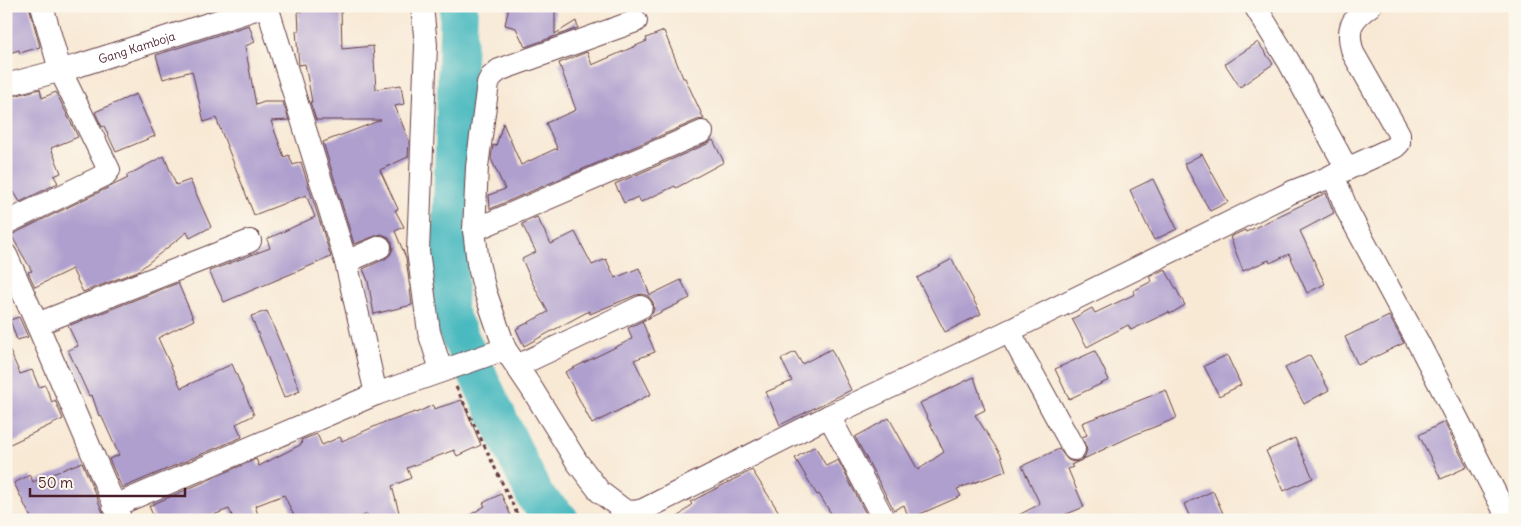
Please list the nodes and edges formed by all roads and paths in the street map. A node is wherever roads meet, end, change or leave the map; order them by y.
1 (42, 6) edge
2 (266, 6) edge
3 (422, 6) edge
4 (1255, 6) edge
5 (1370, 6) edge
6 (636, 21) dead end
7 (60, 70) junction
8 (6, 85) edge
9 (702, 132) dead end
10 (1340, 172) junction
11 (6, 223) edge
12 (474, 230) junction
13 (250, 240) dead end
14 (380, 247) dead end
15 (6, 255) edge
16 (346, 262) junction
17 (15, 300) edge
18 (641, 307) dead end
19 (38, 324) junction
20 (1009, 331) junction
21 (506, 356) junction
22 (447, 368) junction
23 (376, 394) junction
24 (829, 416) junction
25 (1074, 449) dead end
26 (117, 513) edge
27 (520, 520) edge
28 (884, 520) edge
29 (1509, 520) edge

1 - 7 street
2 - 7 street, Gang Kamboja
2 - 16 street
3 - 22 street
4 - 10 street
5 - 10 street
6 - 12 street
7 - 8 street, Gang Kamboja
7 - 11 street
9 - 12 street
10 - 20 street
10 - 29 street
12 - 21 street
13 - 19 street
14 - 16 street
15 - 17 street
16 - 23 street
17 - 19 street
18 - 21 street
19 - 26 street
20 - 24 street
20 - 25 street
21 - 22 street
21 - 24 street
22 - 23 street
22 - 27 path
23 - 26 street
24 - 28 street

